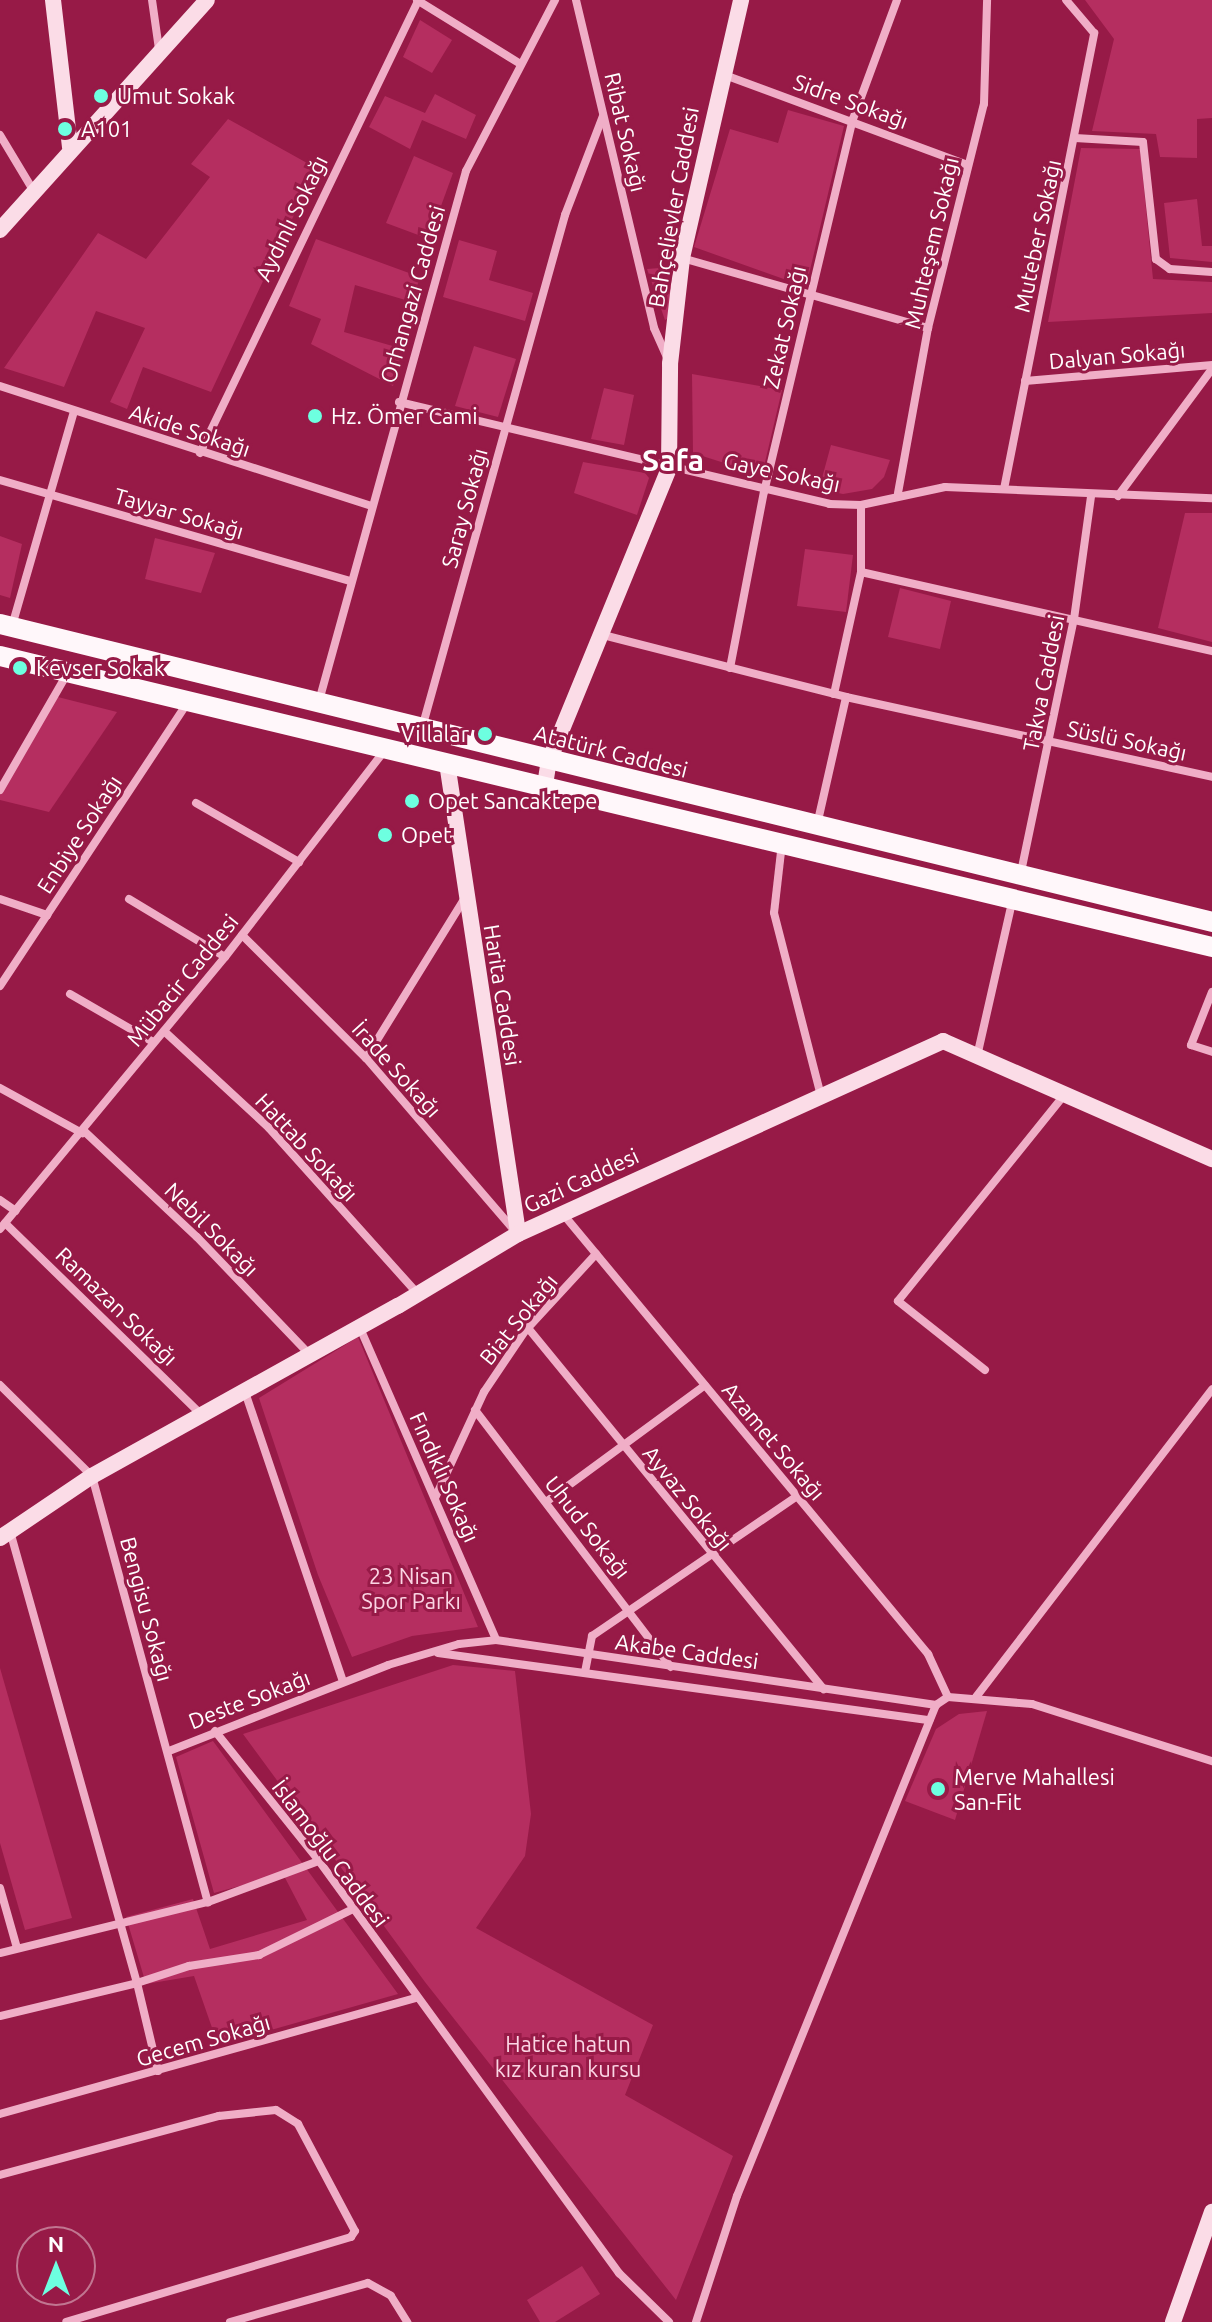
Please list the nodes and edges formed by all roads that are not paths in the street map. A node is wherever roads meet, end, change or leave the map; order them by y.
1 (53, 0) edge
2 (152, 0) edge
3 (207, 0) edge
4 (417, 0) edge
5 (555, 0) edge
6 (576, 0) edge
7 (741, 0) edge
8 (897, 0) edge
9 (987, 0) edge
10 (1066, 0) edge
11 (159, 49) junction
12 (519, 63) junction
13 (721, 74) junction
14 (603, 116) junction
15 (853, 119) junction
16 (0, 135) edge
17 (1075, 138) junction
18 (70, 147) junction
19 (968, 165) junction
20 (33, 190) junction
21 (0, 230) edge
22 (682, 258) junction
23 (1212, 272) edge
24 (810, 294) junction
25 (928, 328) junction
26 (670, 364) junction
27 (1212, 367) edge
28 (1025, 381) junction
29 (0, 386) edge
30 (399, 402) junction
31 (74, 411) junction
32 (504, 430) junction
33 (200, 453) junction
34 (669, 468) junction
35 (0, 480) edge
36 (1004, 489) junction
37 (764, 492) junction
38 (47, 493) junction
39 (898, 493) junction
40 (1091, 496) junction
41 (1118, 496) junction
42 (1212, 498) edge
43 (369, 505) junction
44 (861, 505) junction
45 (861, 572) junction
46 (349, 581) junction
47 (1074, 619) junction
48 (6, 625) edge
49 (603, 635) junction
50 (1212, 651) edge
51 (0, 656) edge
52 (730, 668) junction
53 (69, 671) junction
54 (834, 694) junction
55 (846, 697) junction
56 (188, 702) junction
57 (317, 705) junction
58 (422, 728) junction
59 (1050, 742) junction
60 (385, 749) junction
61 (549, 761) junction
62 (447, 763) junction
63 (1212, 777) edge
64 (545, 785) junction
65 (0, 790) edge
66 (196, 803) dead end
67 (816, 826) junction
68 (782, 842) junction
69 (299, 862) junction
70 (1021, 875) junction
71 (465, 897) junction
72 (1013, 897) junction
73 (0, 899) edge
74 (129, 899) dead end
75 (47, 915) junction
76 (1212, 922) edge
77 (242, 935) junction
78 (1212, 947) edge
79 (225, 957) junction
80 (0, 986) edge
81 (1212, 992) edge
82 (70, 994) dead end
83 (164, 1031) junction
84 (153, 1042) junction
85 (978, 1052) junction
86 (1212, 1052) edge
87 (366, 1058) junction
88 (0, 1088) edge
89 (1065, 1095) junction
90 (821, 1096) junction
91 (83, 1132) junction
92 (1212, 1159) edge
93 (0, 1200) edge
94 (16, 1211) junction
95 (562, 1214) junction
96 (3, 1226) edge
97 (518, 1234) junction
98 (596, 1254) junction
99 (417, 1293) junction
100 (360, 1328) junction
101 (528, 1328) junction
102 (311, 1355) junction
103 (985, 1370) dead end
104 (0, 1385) edge
105 (705, 1385) junction
106 (1212, 1389) edge
107 (245, 1392) junction
108 (475, 1410) junction
109 (202, 1416) junction
110 (624, 1447) junction
111 (92, 1476) junction
112 (797, 1496) junction
113 (435, 1498) junction
114 (546, 1502) junction
115 (5, 1535) edge
116 (712, 1557) junction
117 (630, 1610) junction
118 (496, 1640) junction
119 (434, 1652) junction
120 (587, 1655) junction
121 (671, 1667) junction
122 (585, 1672) junction
123 (343, 1682) junction
124 (824, 1689) junction
125 (948, 1697) junction
126 (976, 1697) junction
127 (936, 1705) junction
128 (929, 1720) junction
129 (215, 1731) junction
130 (169, 1751) junction
131 (1212, 1761) edge
132 (319, 1861) junction
133 (0, 1888) edge
134 (208, 1902) junction
135 (353, 1909) junction
136 (120, 1923) junction
137 (17, 1948) junction
138 (0, 1953) edge
139 (137, 1983) junction
140 (416, 1998) junction
141 (0, 2016) edge
142 (158, 2071) junction
143 (0, 2114) edge
144 (0, 2175) edge
145 (1212, 2212) edge
146 (66, 2322) edge
147 (230, 2322) edge
148 (407, 2322) edge
149 (669, 2322) edge
150 (696, 2322) edge
151 (1173, 2322) edge

1 - 18 street
2 - 11 street
3 - 11 street
4 - 12 street
4 - 33 street, Aydınlı Sokağı
5 - 12 street, Orhangazi Caddesi
6 - 14 street, Ribat Sokağı
7 - 13 street, Bahçelievler Caddesi
8 - 15 street, Zekat Sokağı
9 - 19 street, Muhteşem Sokağı
10 - 17 street, Muteber Sokağı
11 - 18 street
12 - 30 street, Orhangazi Caddesi
13 - 15 street, Sidre Sokağı
13 - 22 street, Bahçelievler Caddesi
14 - 26 street, Ribat Sokağı
14 - 32 street, Saray Sokağı
15 - 19 street, Sidre Sokağı
15 - 24 street, Zekat Sokağı
16 - 20 street
17 - 23 street
17 - 28 street, Muteber Sokağı
18 - 20 street
19 - 25 street, Muhteşem Sokağı
20 - 21 street
22 - 24 street
22 - 26 street, Bahçelievler Caddesi
24 - 25 street
24 - 37 street, Zekat Sokağı
25 - 39 street, Muhteşem Sokağı
26 - 34 street, Bahçelievler Caddesi
27 - 28 street, Dalyan Sokağı
27 - 41 street
28 - 36 street, Muteber Sokağı
29 - 31 street, Akide Sokağı
30 - 32 street, Gaye Sokağı
30 - 43 street, Orhangazi Caddesi
31 - 33 street, Akide Sokağı
31 - 38 street
32 - 34 street, Gaye Sokağı
32 - 58 street, Saray Sokağı
33 - 43 street, Akide Sokağı
34 - 37 street, Gaye Sokağı
34 - 49 street, Bahçelievler Caddesi
35 - 38 street, Tayyar Sokağı
36 - 39 street, Gaye Sokağı
36 - 40 street, Gaye Sokağı
37 - 44 street, Gaye Sokağı
37 - 52 street, Zekat Sokağı
38 - 46 street, Tayyar Sokağı
38 - 48 street
39 - 44 street, Gaye Sokağı
40 - 41 street, Gaye Sokağı
40 - 47 street, Takva Caddesi
41 - 42 street, Gaye Sokağı
43 - 46 street, Orhangazi Caddesi
44 - 45 street
45 - 47 street
45 - 54 street
46 - 57 street, Orhangazi Caddesi
47 - 50 street
47 - 59 street, Takva Caddesi
48 - 57 main road, Atatürk Caddesi
49 - 52 street, Süslü Sokağı
49 - 61 street, Bahçelievler Caddesi
51 - 53 main road
52 - 54 street, Süslü Sokağı
53 - 56 main road
53 - 65 street
54 - 55 street, Süslü Sokağı
55 - 59 street, Süslü Sokağı
55 - 67 street
56 - 60 main road
56 - 75 street, Enbiye Sokağı
57 - 58 main road, Atatürk Caddesi
58 - 61 main road, Atatürk Caddesi
59 - 63 street, Süslü Sokağı
59 - 70 street, Takva Caddesi
60 - 62 main road
60 - 69 street, Mübacir Caddesi
61 - 64 street, Bahçelievler Caddesi
61 - 67 main road, Atatürk Caddesi
62 - 64 main road
62 - 71 street, Harita Caddesi
64 - 68 main road
66 - 69 street
67 - 70 main road, Atatürk Caddesi
68 - 72 main road
68 - 90 street
69 - 77 street, Mübacir Caddesi
70 - 76 main road, Atatürk Caddesi
71 - 87 street
71 - 97 street, Harita Caddesi
72 - 78 main road
72 - 85 street
73 - 75 street
74 - 79 street
75 - 80 street, Enbiye Sokağı
77 - 79 street, Mübacir Caddesi
77 - 87 street, İrade Sokağı
79 - 83 street, Mübacir Caddesi
81 - 86 street
82 - 84 street
83 - 84 street, Mübacir Caddesi
83 - 99 street, Hattab Sokağı
84 - 91 street, Mübacir Caddesi
85 - 89 street, Gazi Caddesi
85 - 90 street, Gazi Caddesi
87 - 97 street, İrade Sokağı
88 - 91 street
89 - 92 street, Gazi Caddesi
89 - 103 street
90 - 95 street, Gazi Caddesi
91 - 94 street, Mübacir Caddesi
91 - 102 street, Nebil Sokağı
93 - 94 street
94 - 96 street, Mübacir Caddesi
95 - 97 street, Gazi Caddesi
95 - 98 street, Azamet Sokağı
96 - 109 street, Ramazan Sokağı
97 - 99 street, Gazi Caddesi
98 - 101 street, Biat Sokağı
98 - 105 street, Azamet Sokağı
99 - 100 street, Gazi Caddesi
100 - 102 street, Gazi Caddesi
100 - 113 street, Fındıklı Sokağı
101 - 108 street, Biat Sokağı
101 - 110 street, Ayvaz Sokağı
102 - 107 street, Gazi Caddesi
104 - 111 street
105 - 110 street
105 - 112 street, Azamet Sokağı
106 - 126 street
107 - 109 street, Gazi Caddesi
107 - 123 street
108 - 113 street, Biat Sokağı
108 - 114 street, Uhud Sokağı
109 - 111 street, Gazi Caddesi
110 - 114 street
110 - 116 street, Ayvaz Sokağı
111 - 115 street, Gazi Caddesi
111 - 130 street, Bengisu Sokağı
112 - 116 street
112 - 125 street, Azamet Sokağı
113 - 118 street, Fındıklı Sokağı
114 - 117 street, Uhud Sokağı
115 - 136 street
116 - 117 street
116 - 124 street, Ayvaz Sokağı
117 - 120 street
117 - 121 street, Uhud Sokağı
118 - 119 street, Akabe Caddesi
118 - 120 street, Akabe Caddesi
119 - 122 street, Akabe Caddesi
119 - 123 street, Akabe Caddesi
120 - 121 street, Akabe Caddesi
120 - 122 street
121 - 124 street, Akabe Caddesi
122 - 128 street, Akabe Caddesi
123 - 129 street, Deste Sokağı
124 - 127 street, Akabe Caddesi
125 - 126 street
125 - 127 street
126 - 131 street
127 - 128 street
128 - 150 street
129 - 130 street, Deste Sokağı
129 - 132 street, İslamoğlu Caddesi
130 - 134 street, Bengisu Sokağı
132 - 134 street
132 - 135 street, İslamoğlu Caddesi
133 - 137 street
134 - 136 street
135 - 139 street
135 - 140 street, İslamoğlu Caddesi
136 - 137 street
136 - 139 street
137 - 138 street
139 - 141 street
139 - 142 street
140 - 142 street, Gecem Sokağı
140 - 149 street, İslamoğlu Caddesi
142 - 143 street, Gecem Sokağı
144 - 146 street
145 - 151 street
147 - 148 street

